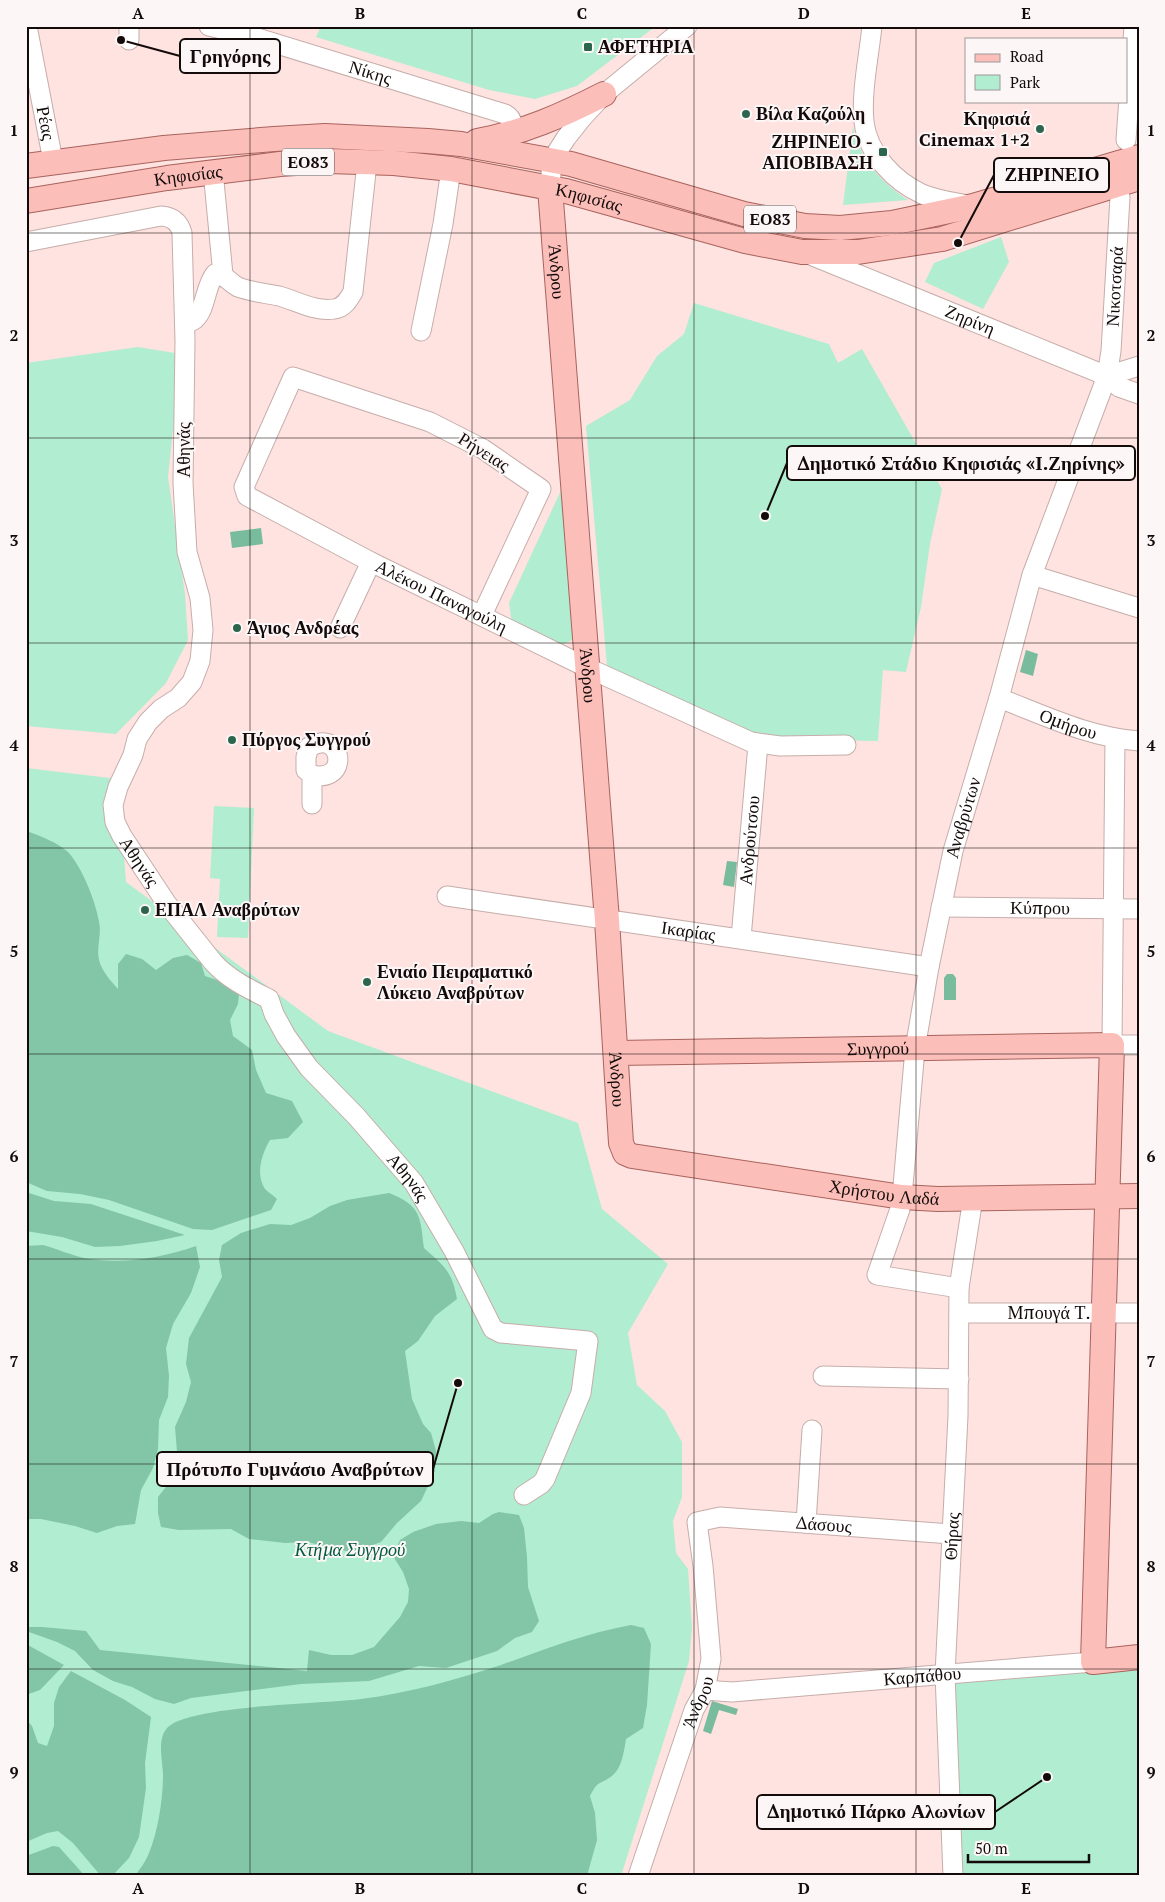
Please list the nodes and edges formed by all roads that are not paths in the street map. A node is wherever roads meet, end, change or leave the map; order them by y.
1 (27, 26) edge
2 (209, 26) edge
3 (686, 26) edge
4 (872, 26) edge
5 (1134, 26) edge
6 (604, 94) junction
7 (507, 135) junction
8 (461, 144) junction
9 (1132, 149) edge
10 (552, 160) junction
11 (53, 161) junction
12 (368, 163) junction
13 (26, 166) edge
14 (451, 169) junction
15 (214, 171) junction
16 (1139, 178) edge
17 (550, 188) junction
18 (1120, 197) dead end
19 (26, 201) edge
20 (973, 206) junction
21 (26, 242) edge
22 (802, 252) junction
23 (223, 275) junction
24 (184, 325) junction
25 (421, 331) dead end
26 (1139, 366) edge
27 (1107, 376) junction
28 (293, 377) joint
29 (1139, 394) edge
30 (371, 562) junction
31 (1032, 575) junction
32 (1139, 608) edge
33 (482, 615) junction
34 (340, 628) dead end
35 (588, 668) junction
36 (999, 698) junction
37 (1115, 738) junction
38 (1139, 740) edge
39 (758, 744) junction
40 (846, 745) dead end
41 (312, 775) dead end
42 (312, 804) dead end
43 (447, 896) dead end
44 (941, 907) junction
45 (1114, 909) junction
46 (1139, 909) edge
47 (607, 920) junction
48 (741, 938) junction
49 (929, 967) junction
50 (1112, 1045) junction
51 (1139, 1045) edge
52 (915, 1049) junction
53 (617, 1053) junction
54 (632, 1156) joint
55 (1139, 1196) edge
56 (902, 1197) junction
57 (1108, 1197) junction
58 (973, 1198) junction
59 (959, 1288) junction
60 (959, 1313) junction
61 (1104, 1313) junction
62 (1139, 1313) edge
63 (823, 1376) dead end
64 (959, 1379) junction
65 (812, 1430) dead end
66 (524, 1495) dead end
67 (697, 1522) joint
68 (806, 1523) junction
69 (951, 1534) junction
70 (1139, 1657) edge
71 (1093, 1662) junction
72 (946, 1674) junction
73 (705, 1690) junction
74 (638, 1876) edge
75 (953, 1876) edge

1 - 11 street, Ρέας
2 - 7 street, Νίκης
3 - 6 street
4 - 20 street
5 - 9 street
6 - 7 main road
6 - 10 street
7 - 8 main road
8 - 10 main road, Κηφισίας / ΕΟ83
8 - 11 main road, Κηφισίας / ΕΟ83
9 - 20 main road, Κηφισίας / ΕΟ83
10 - 17 street
10 - 20 main road, Κηφισίας / ΕΟ83
11 - 13 main road, Κηφισίας / ΕΟ83
12 - 14 main road, Κηφισίας / ΕΟ83
12 - 15 main road, Κηφισίας / ΕΟ83
12 - 23 street
14 - 17 main road, Κηφισίας / ΕΟ83
14 - 25 street
15 - 19 main road, Κηφισίας / ΕΟ83
15 - 23 street
16 - 22 main road, Κηφισίας / ΕΟ83
17 - 22 main road, Κηφισίας / ΕΟ83
17 - 35 main road, Άνδρου
18 - 27 street, Νικοτσαρά
21 - 24 street, Αθηνάς
22 - 27 street, Ζηρίνη
23 - 24 street
24 - 66 street, Αθηνάς
26 - 27 street
27 - 29 street, Ζηρίνη
27 - 31 street, Αναβρύτων
28 - 30 street, Αλέκου Παναγούλη
28 - 33 street, Ρήνειας
30 - 33 street, Αλέκου Παναγούλη
30 - 34 street
31 - 32 street
31 - 36 street, Αναβρύτων
33 - 35 street, Αλέκου Παναγούλη
35 - 39 street, Αλέκου Παναγούλη
35 - 47 main road, Άνδρου
36 - 37 street, Ομήρου
36 - 44 street, Αναβρύτων
37 - 38 street, Ομήρου
37 - 45 street
39 - 40 street, Αλέκου Παναγούλη
39 - 48 street, Ανδρούτσου
41 - 42 street
43 - 47 street, Ικαρίας
44 - 45 street, Κύπρου
44 - 49 street, Αναβρύτων
45 - 46 street, Κύπρου
45 - 50 street
47 - 48 street, Ικαρίας
47 - 53 main road, Άνδρου
48 - 49 street, Ικαρίας
49 - 52 street, Αναβρύτων
50 - 51 street, Συγγρού
50 - 52 main road, Συγγρού
50 - 57 main road
52 - 53 main road, Συγγρού
52 - 56 street, Αναβρύτων
53 - 54 main road, Άνδρου
54 - 56 main road, Χρήστου Λαδά
55 - 57 main road, Χρήστου Λαδά
56 - 58 main road, Χρήστου Λαδά
56 - 59 street, Αναβρύτων
57 - 58 main road, Χρήστου Λαδά
57 - 61 main road
58 - 59 street, Θήρας
59 - 60 street, Θήρας
60 - 61 street, Μπουγά Τ.
60 - 64 street, Θήρας
61 - 62 street, Μπουγά Τ.
61 - 71 main road
63 - 64 street
64 - 69 street, Θήρας
65 - 68 street
67 - 68 street, Δάσους
67 - 73 street, Άνδρου
68 - 69 street, Δάσους
69 - 72 street, Θήρας
70 - 71 main road, Καρπάθου
71 - 72 street, Καρπάθου
72 - 73 street, Καρπάθου
72 - 75 street, Θήρας
73 - 74 street, Άνδρου

